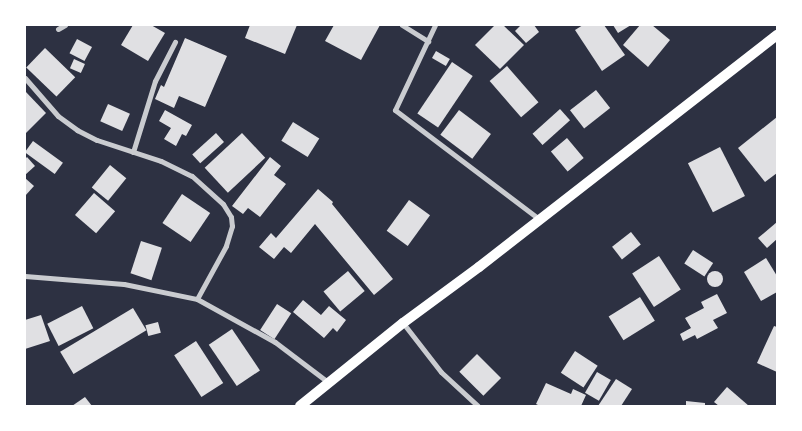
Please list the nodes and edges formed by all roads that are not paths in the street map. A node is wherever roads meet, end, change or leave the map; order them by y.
1 (65, 25) edge
2 (402, 25) edge
3 (435, 25) edge
4 (58, 29) dead end
5 (777, 35) edge
6 (428, 41) junction
7 (175, 42) dead end
8 (25, 78) edge
9 (133, 152) junction
10 (539, 219) junction
11 (25, 276) edge
12 (197, 299) junction
13 (403, 323) junction
14 (329, 383) junction
15 (300, 406) edge
16 (478, 406) edge

1 - 4 street
2 - 6 street
3 - 6 street
5 - 10 main road
6 - 10 street
7 - 9 street
8 - 9 street
9 - 12 street
10 - 13 main road
11 - 12 street
12 - 14 street
13 - 14 main road
13 - 16 street
14 - 15 main road

